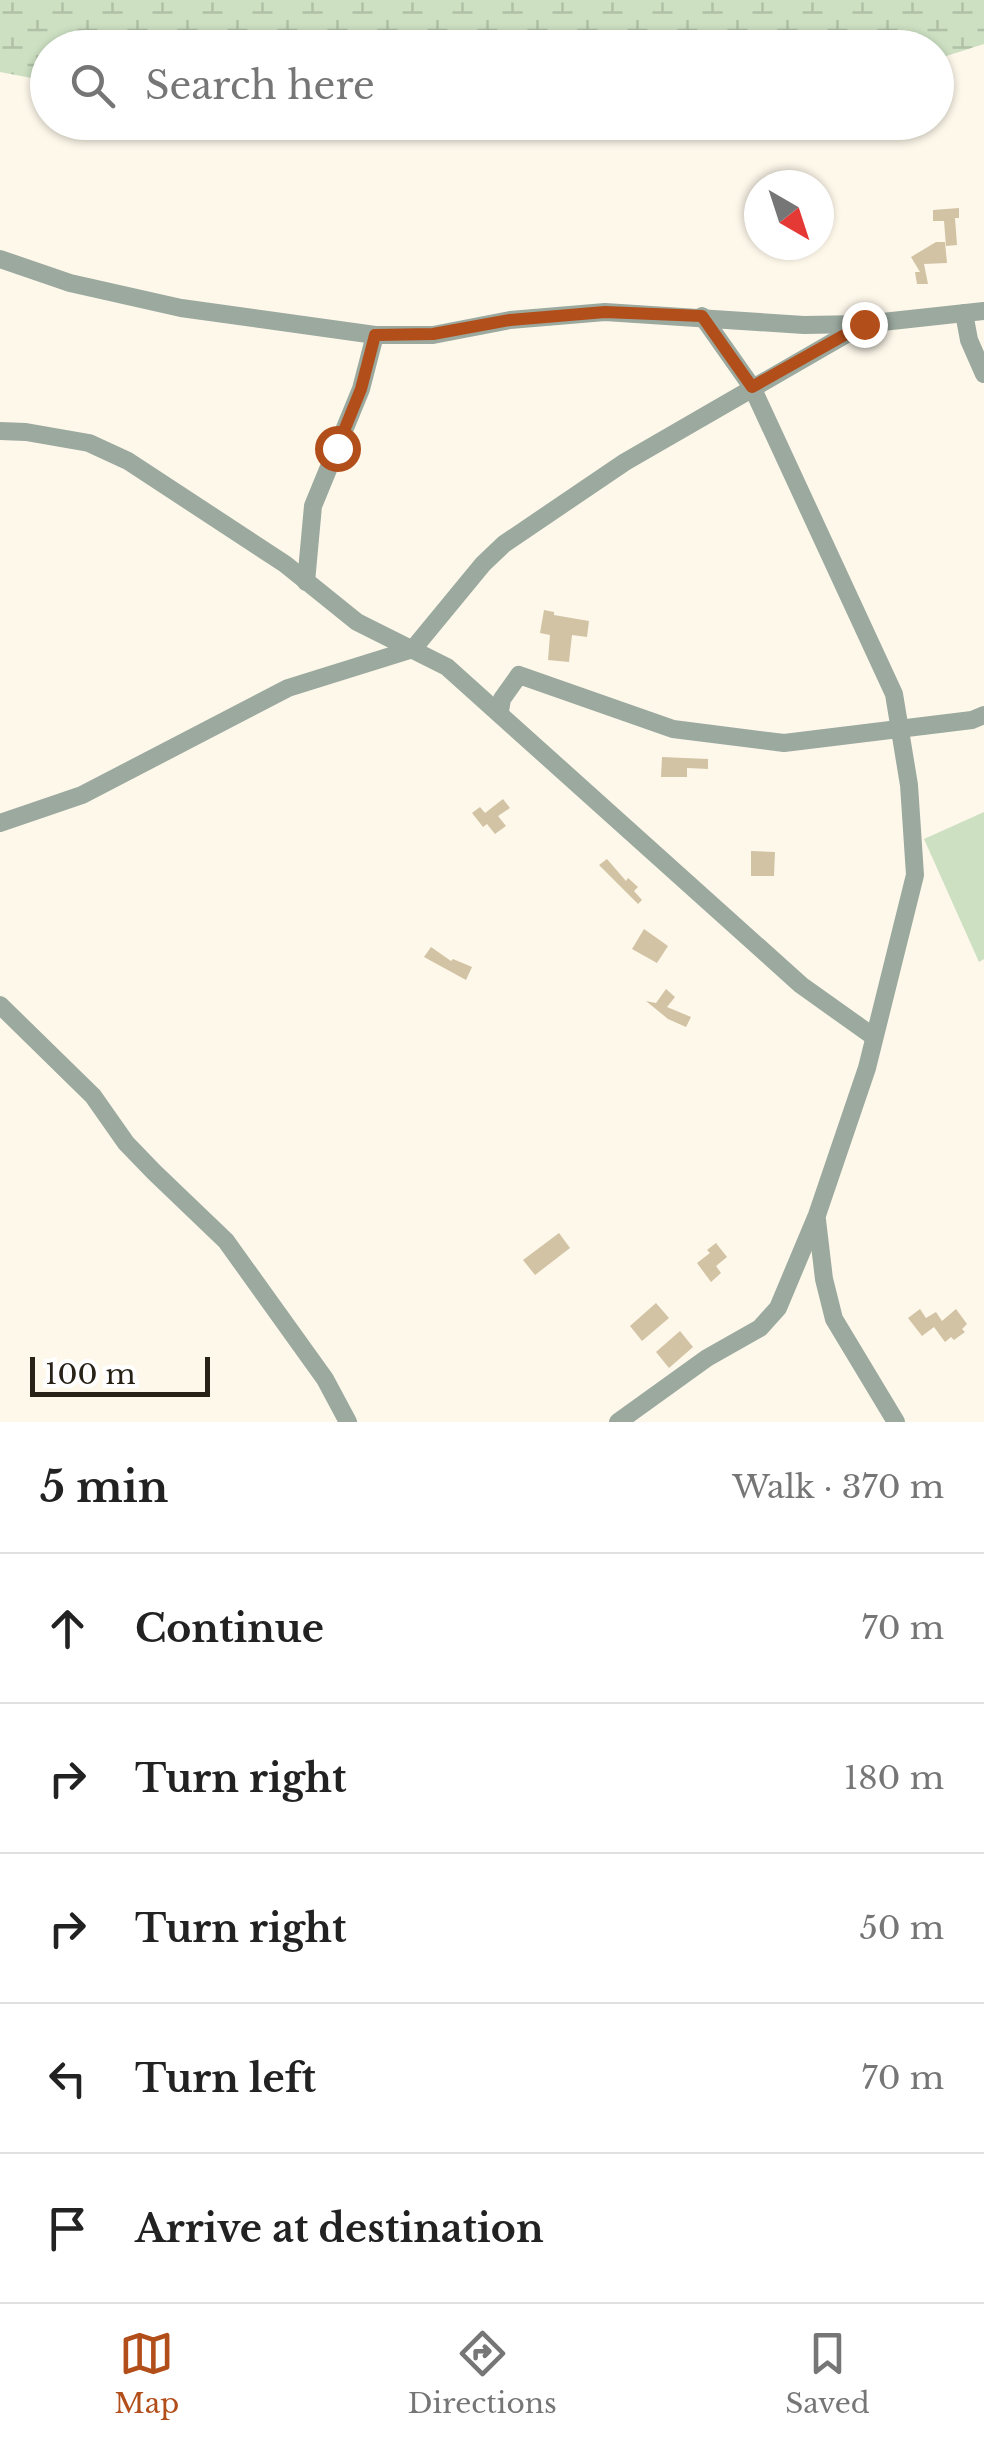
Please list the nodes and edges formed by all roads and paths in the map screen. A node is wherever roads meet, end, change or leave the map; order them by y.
1 (0, 259) edge
2 (984, 311) edge
3 (964, 313) junction
4 (702, 316) junction
5 (864, 324) junction
6 (375, 335) junction
7 (984, 374) edge
8 (752, 387) junction
9 (0, 432) edge
10 (306, 582) junction
11 (413, 649) junction
12 (500, 711) junction
13 (984, 715) edge
14 (901, 728) junction
15 (0, 823) edge
16 (0, 1004) edge
17 (874, 1037) junction
18 (817, 1215) junction
19 (348, 1422) edge
20 (618, 1422) edge
21 (896, 1422) edge

1 - 6 street
2 - 3 street
3 - 5 street
3 - 7 street
4 - 5 street
4 - 6 street
4 - 8 street
5 - 8 street
6 - 10 street
8 - 11 street
8 - 14 street
9 - 10 street
10 - 11 street
11 - 12 street
11 - 15 street
12 - 14 street
12 - 17 street
13 - 14 street
14 - 17 street
16 - 19 street
17 - 18 street
18 - 20 street
18 - 21 street

